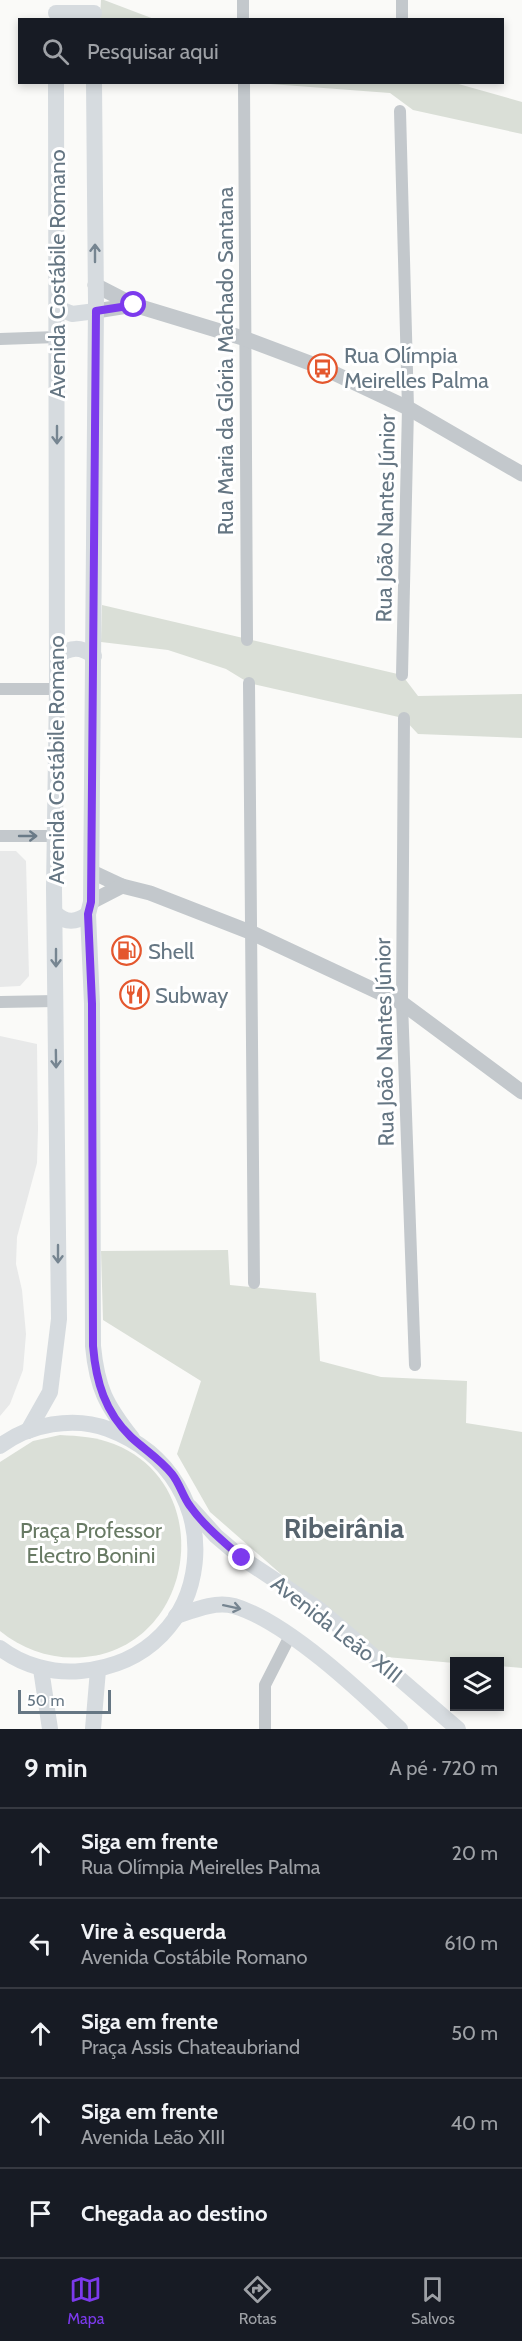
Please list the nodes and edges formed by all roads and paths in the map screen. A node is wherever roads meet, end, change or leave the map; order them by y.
1 (243, 0) edge
2 (402, 0) edge
3 (56, 11) edge
4 (94, 11) edge
5 (243, 18) edge
6 (402, 18) edge
7 (56, 84) edge
8 (94, 84) edge
9 (244, 84) edge
10 (400, 111) dead end
11 (95, 285) junction
12 (134, 305) junction
13 (56, 307) junction
14 (96, 311) junction
15 (57, 337) junction
16 (0, 339) edge
17 (246, 339) junction
18 (408, 408) junction
19 (522, 474) edge
20 (247, 640) dead end
21 (57, 656) junction
22 (94, 656) junction
23 (402, 675) dead end
24 (249, 683) dead end
25 (0, 689) edge
26 (57, 689) junction
27 (404, 718) dead end
28 (0, 836) edge
29 (55, 836) junction
30 (92, 872) junction
31 (122, 886) junction
32 (90, 908) junction
33 (56, 915) junction
34 (250, 932) junction
35 (56, 1001) junction
36 (0, 1002) edge
37 (402, 1003) junction
38 (522, 1092) edge
39 (254, 1282) dead end
40 (415, 1365) dead end
41 (28, 1431) junction
42 (132, 1438) junction
43 (0, 1446) edge
44 (189, 1506) junction
45 (176, 1616) junction
46 (290, 1636) junction
47 (0, 1648) edge
48 (41, 1668) junction
49 (98, 1670) junction
50 (50, 1729) edge
51 (93, 1729) edge
52 (265, 1729) edge
53 (400, 1729) edge
54 (458, 1729) edge

1 - 5 street
2 - 6 street
3 - 4 main road
7 - 13 main road, Avenida Costábile Romano
11 -> 8 main road, Avenida Costábile Romano
9 - 17 street, Rua Maria da Glória Machado Santana
10 - 18 street, Rua João Nantes Júnior
11 - 12 street
11 - 14 main road, Avenida Costábile Romano
12 - 14 street
12 - 17 street
13 - 14 main road
13 - 15 main road, Avenida Costábile Romano
14 - 22 main road, Avenida Costábile Romano
15 - 16 street
15 -> 21 main road, Avenida Costábile Romano
17 - 18 street
17 - 20 street, Rua Maria da Glória Machado Santana
18 - 19 street
18 - 23 street, Rua João Nantes Júnior
21 - 22 main road
21 - 26 main road, Avenida Costábile Romano
22 - 30 main road, Avenida Costábile Romano
24 - 34 street
25 - 26 street
26 - 29 main road, Avenida Costábile Romano
27 - 37 street, Rua João Nantes Júnior
28 -> 29 street
29 - 33 main road, Avenida Costábile Romano
30 - 31 street
30 - 32 main road, Avenida Costábile Romano
31 - 32 street
31 - 34 street
32 - 33 main road
32 - 42 main road, Avenida Costábile Romano
33 -> 35 main road, Avenida Costábile Romano
34 - 37 street
34 - 39 street
35 - 36 street
35 -> 41 main road, Avenida Costábile Romano
37 - 38 street
37 - 40 street, Rua João Nantes Júnior
41 - 42 main road
41 - 43 main road
42 - 44 main road
44 - 45 main road
44 - 54 main road, Avenida Leão XIII
45 -> 46 main road, Avenida Leão XIII
45 - 49 main road
46 - 52 street
46 - 53 main road, Avenida Leão XIII
47 - 48 main road
48 - 49 main road
48 - 50 main road
49 - 51 main road

